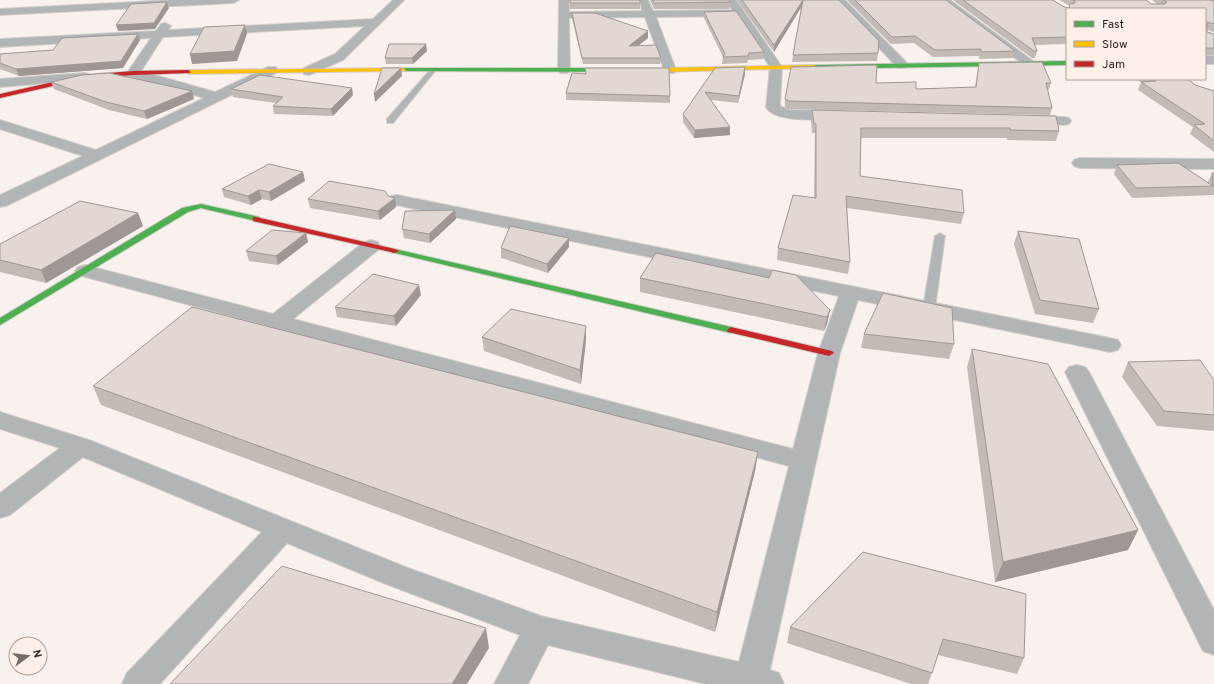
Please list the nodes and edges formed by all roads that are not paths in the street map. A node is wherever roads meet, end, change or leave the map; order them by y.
1 (234, 0) edge
2 (399, 0) edge
3 (564, 0) edge
4 (644, 0) edge
5 (730, 0) edge
6 (839, 0) edge
7 (943, 0) edge
8 (181, 1) edge
9 (0, 12) edge
10 (739, 13) junction
11 (563, 14) junction
12 (649, 14) junction
13 (376, 22) junction
14 (159, 34) junction
15 (0, 43) edge
16 (1066, 63) edge
17 (1031, 64) junction
18 (902, 66) junction
19 (776, 68) junction
20 (272, 70) junction
21 (433, 70) junction
22 (564, 70) junction
23 (670, 70) junction
24 (309, 71) junction
25 (133, 73) junction
26 (84, 77) junction
27 (0, 83) edge
28 (0, 96) edge
29 (216, 97) junction
30 (851, 115) edge
31 (1017, 120) edge
32 (390, 121) dead end
33 (1064, 121) dead end
34 (0, 124) edge
35 (97, 155) junction
36 (1080, 163) dead end
37 (1214, 164) edge
38 (397, 200) dead end
39 (0, 202) edge
40 (940, 236) dead end
41 (371, 246) junction
42 (85, 270) junction
43 (850, 292) junction
44 (929, 308) junction
45 (0, 322) edge
46 (278, 322) junction
47 (1110, 345) dead end
48 (829, 352) junction
49 (1077, 372) dead end
50 (0, 420) edge
51 (80, 446) junction
52 (804, 461) junction
53 (0, 508) edge
54 (282, 529) junction
55 (540, 629) junction
56 (1214, 641) edge
57 (759, 682) edge
58 (139, 684) edge
59 (511, 684) edge

1 - 8 street
2 - 13 street
3 - 11 street
4 - 12 street
5 - 10 street
6 - 18 street
7 - 17 street
8 - 9 street
8 - 14 street
10 - 12 street
10 - 19 street
11 - 12 street
11 - 22 street
12 - 23 street
13 - 14 street
13 - 24 street
14 - 15 street
14 - 25 street
16 - 17 street
17 - 18 street
18 - 19 street
19 - 23 street
19 - 30 street
20 - 24 street
20 - 25 street
20 - 29 street
21 - 22 street
21 - 24 street
21 - 32 lane
22 - 23 street
25 - 26 street
25 - 29 street
26 - 27 street
26 - 28 street
29 - 35 street
31 - 33 street
34 - 35 street
35 - 39 street
36 - 37 street
38 - 43 street
40 - 44 lane
41 - 42 street
41 - 46 street
41 - 48 street
42 - 45 street
42 - 46 street
43 - 44 street
43 - 48 street
44 - 47 street
46 - 52 street
48 - 52 street
49 - 56 street
50 - 51 street
51 - 53 street
51 - 54 street
52 - 57 street
54 - 55 street
54 - 58 street
55 - 57 street
55 - 59 street

